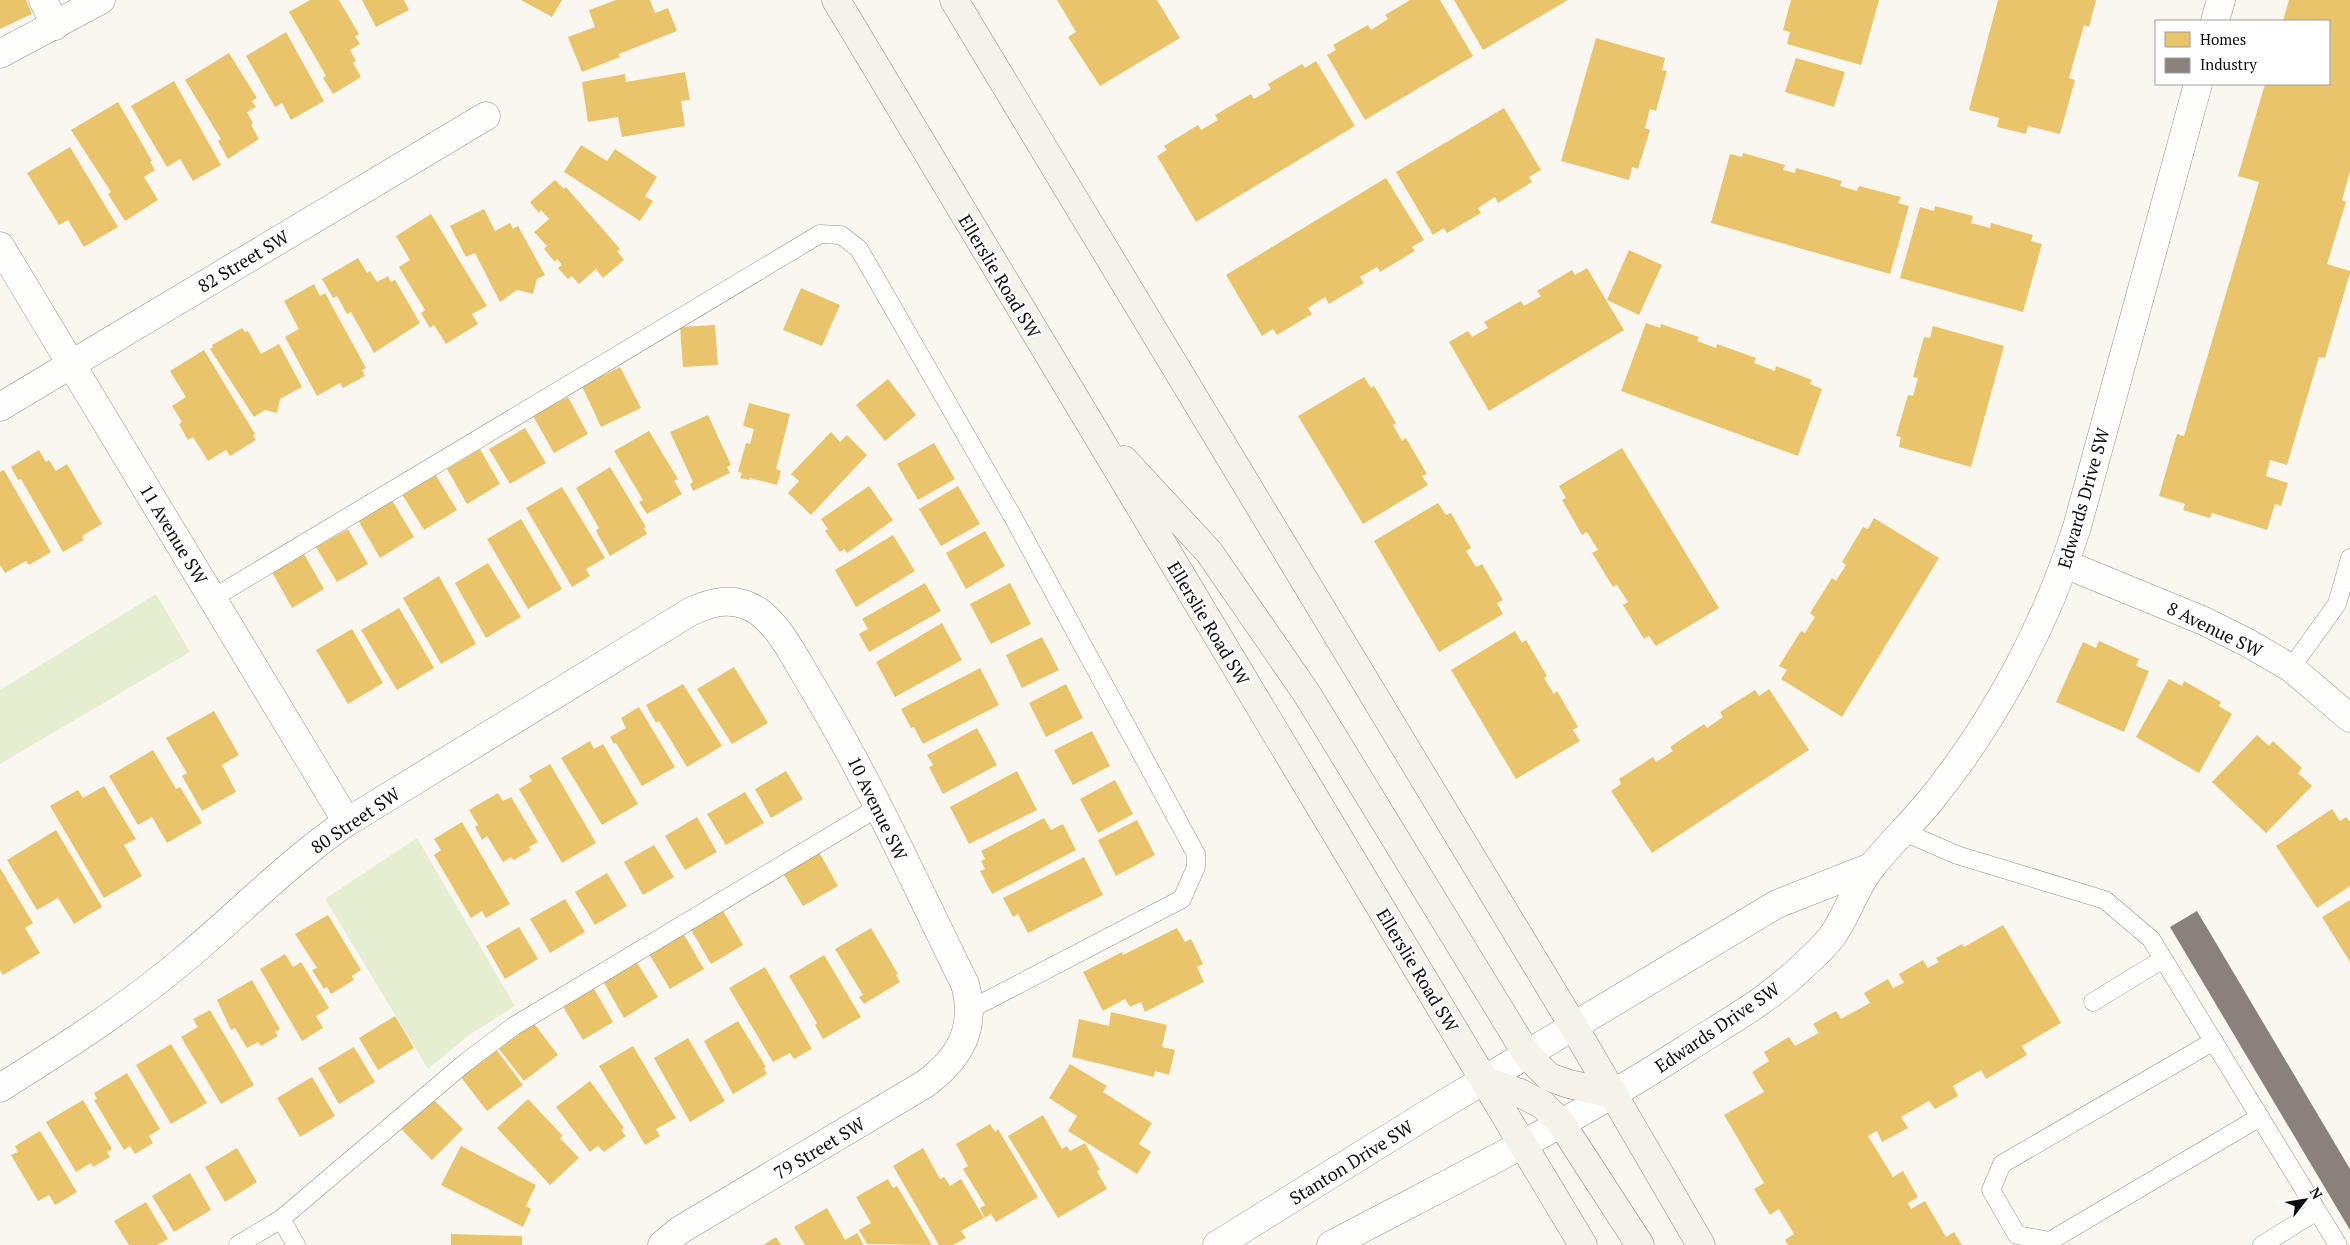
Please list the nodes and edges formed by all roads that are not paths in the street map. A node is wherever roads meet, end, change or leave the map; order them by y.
1 (43, 0) edge
2 (101, 0) edge
3 (836, 0) edge
4 (954, 0) edge
5 (2221, 0) edge
6 (2215, 20) edge
7 (55, 26) junction
8 (0, 54) edge
9 (2198, 85) edge
10 (486, 116) dead end
11 (0, 246) edge
12 (71, 365) junction
13 (0, 407) edge
14 (1085, 418) junction
15 (2350, 558) edge
16 (2065, 564) junction
17 (213, 598) junction
18 (740, 603) joint
19 (2291, 668) junction
20 (2350, 718) edge
21 (878, 808) junction
22 (347, 822) junction
23 (1904, 832) junction
24 (1871, 867) junction
25 (2164, 959) junction
26 (2093, 1002) dead end
27 (969, 1010) junction
28 (1574, 1027) junction
29 (965, 1039) joint
30 (2214, 1041) junction
31 (1528, 1056) junction
32 (1485, 1081) junction
33 (0, 1088) edge
34 (1614, 1094) junction
35 (2260, 1117) junction
36 (1561, 1123) junction
37 (1523, 1144) junction
38 (2317, 1211) junction
39 (281, 1219) junction
40 (238, 1245) edge
41 (296, 1245) edge
42 (662, 1245) edge
43 (1217, 1245) edge
44 (1331, 1245) edge
45 (1583, 1245) edge
46 (1640, 1245) edge
47 (1702, 1245) edge
48 (2262, 1245) edge
49 (2338, 1245) edge

1 - 7 street
2 - 7 street
3 - 14 main road, Ellerslie Road SW
4 - 28 main road
5 - 6 street
7 - 8 street
9 - 16 street, Edwards Drive SW
10 - 12 street, 82 Street SW
11 - 12 street, 11 Avenue SW
12 - 13 street, 82 Street SW
12 - 17 street, 11 Avenue SW
14 - 31 main road
14 - 32 main road, Ellerslie Road SW
15 - 19 lane
16 - 19 street, 8 Avenue SW
16 - 23 street, Edwards Drive SW
17 - 22 street, 11 Avenue SW
17 - 27 lane
18 - 21 street, 10 Avenue SW
18 - 22 street, 80 Street SW
19 - 20 street, 8 Avenue SW
21 - 27 street, 10 Avenue SW
21 - 39 lane
22 - 33 street, 80 Street SW
23 - 24 street, Edwards Drive SW
23 - 25 lane
24 - 28 street, Edwards Drive SW
24 - 34 street, Edwards Drive SW
25 - 26 lane
25 - 30 lane
27 - 29 street, 10 Avenue SW
28 - 31 street, Edwards Drive SW
28 - 34 main road
29 - 42 street, 79 Street SW
30 - 35 lane
30 - 35 lane
31 - 32 street, Edwards Drive SW
31 - 34 main road
32 - 36 main road
32 - 37 main road, Ellerslie Road SW
32 - 43 street, Stanton Drive SW
34 - 36 street, Edwards Drive SW
34 - 47 main road
35 - 38 lane
36 - 37 street, Edwards Drive SW
36 - 46 main road
37 - 44 street
37 - 45 main road, Ellerslie Road SW
38 - 48 lane
38 - 49 lane
39 - 40 lane
39 - 41 lane

